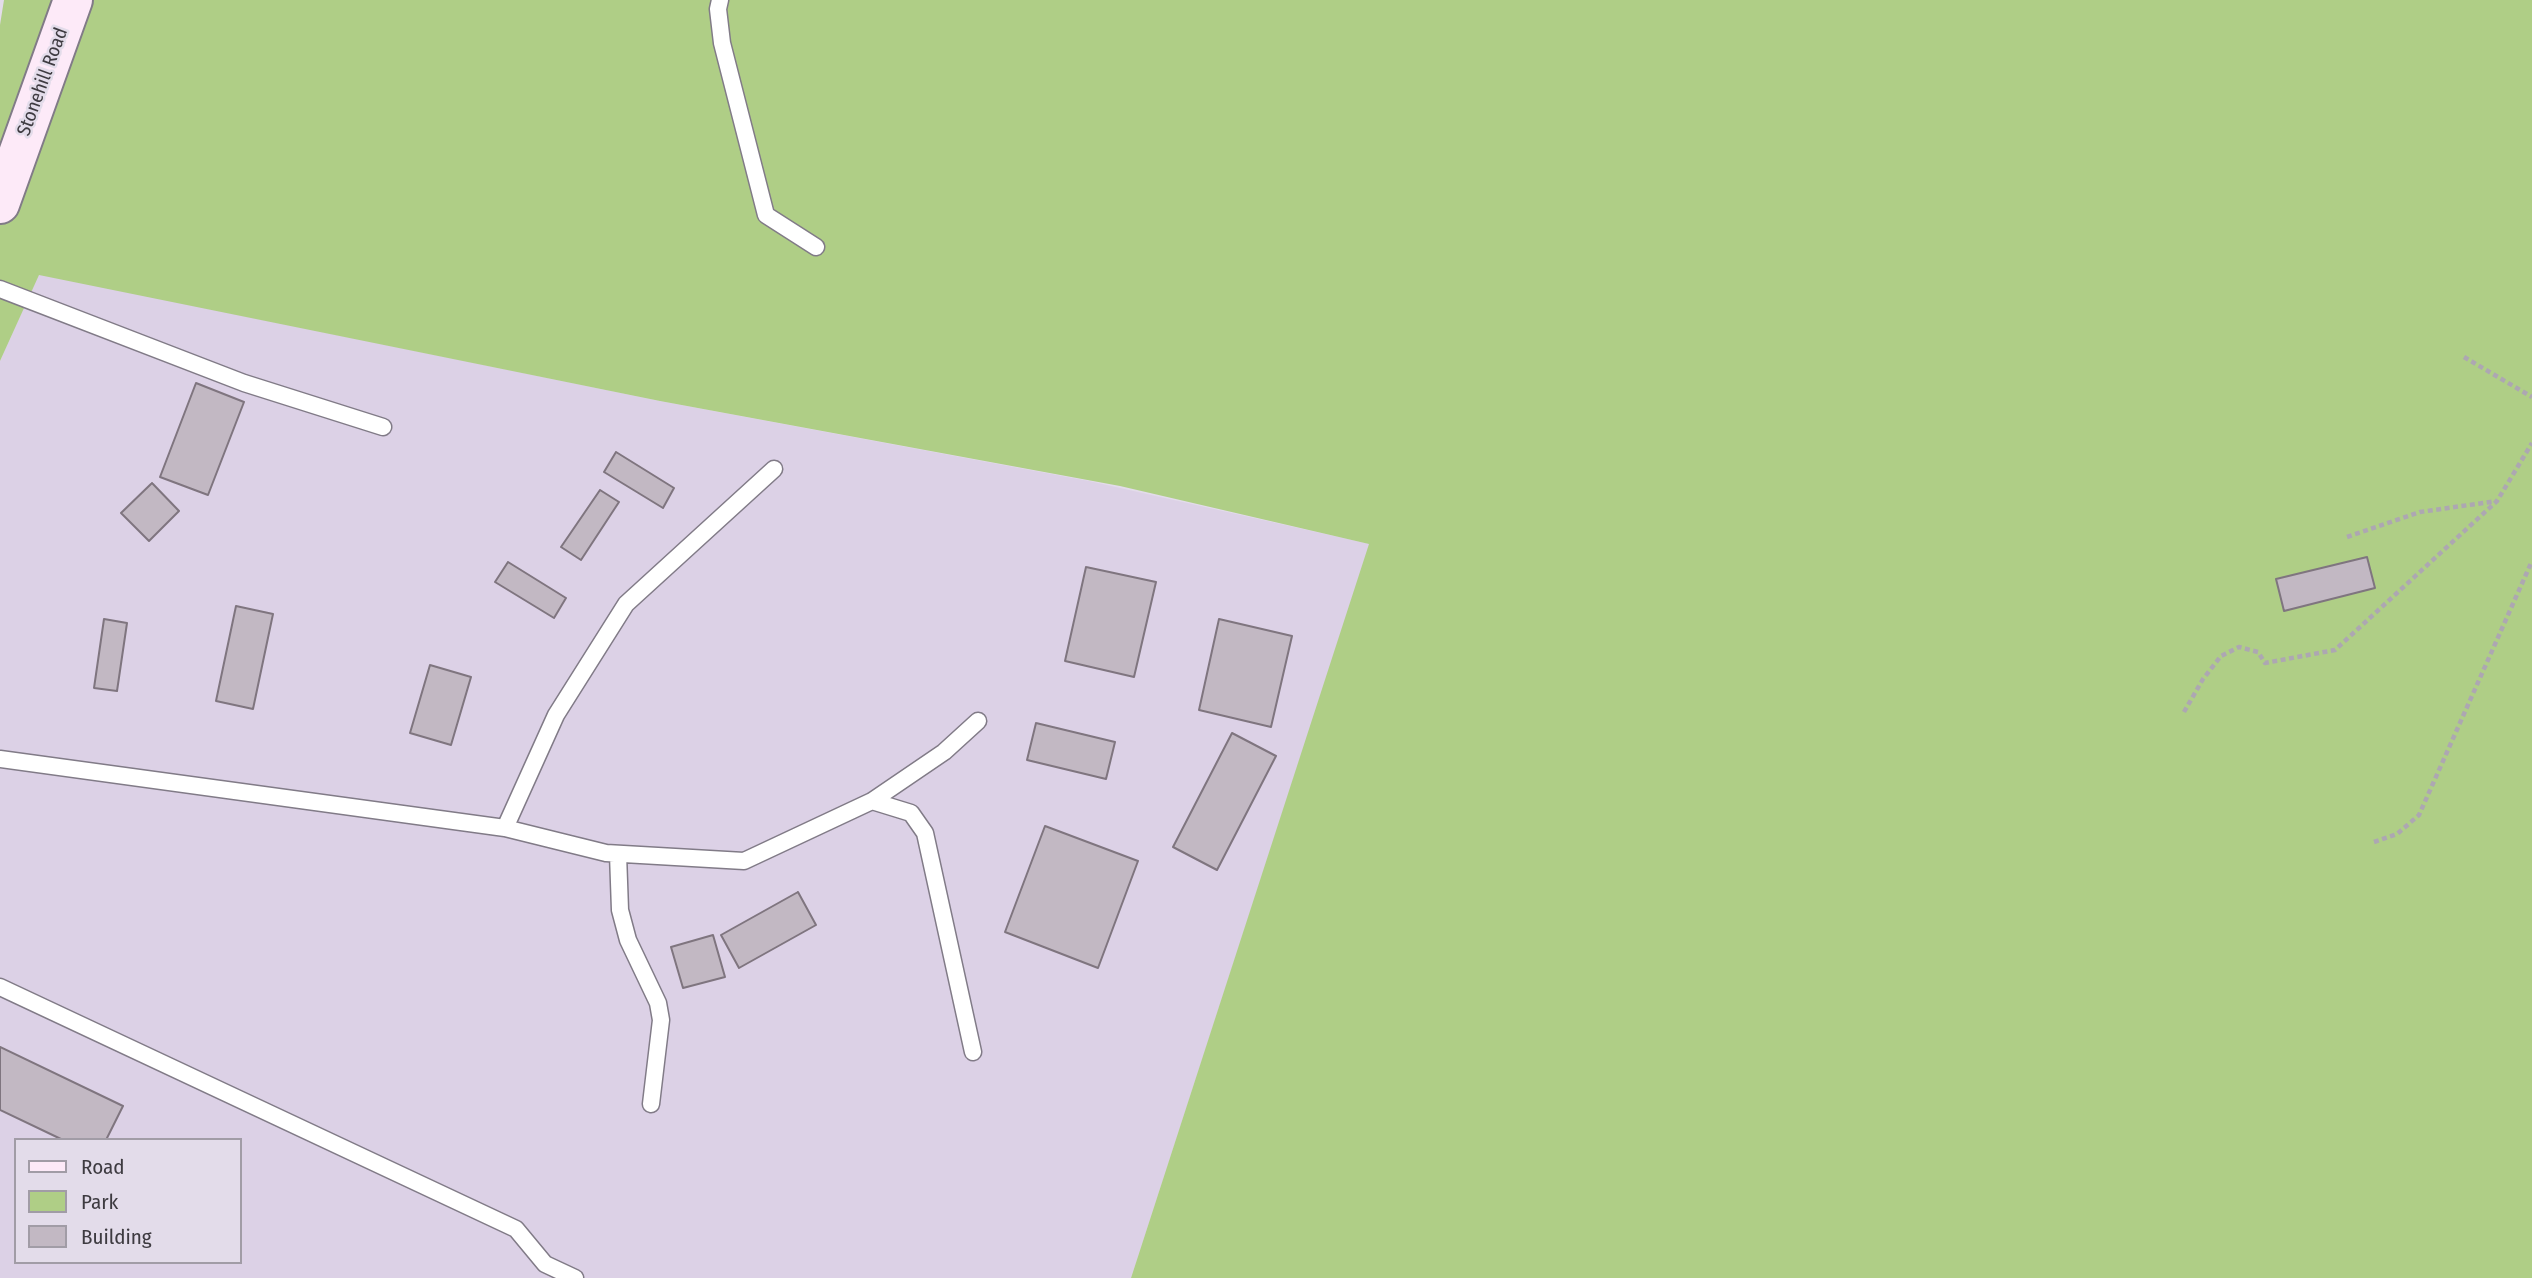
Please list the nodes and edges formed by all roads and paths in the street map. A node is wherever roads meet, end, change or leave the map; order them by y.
1 (73, 0) edge
2 (720, 0) edge
3 (0, 204) edge
4 (816, 247) dead end
5 (0, 289) edge
6 (2464, 357) dead end
7 (2532, 397) edge
8 (383, 427) dead end
9 (2532, 443) edge
10 (774, 469) dead end
11 (2497, 501) junction
12 (2347, 537) dead end
13 (2532, 561) edge
14 (2184, 712) dead end
15 (978, 721) dead end
16 (0, 759) edge
17 (872, 801) junction
18 (505, 828) junction
19 (2374, 842) dead end
20 (618, 853) junction
21 (0, 987) edge
22 (973, 1052) dead end
23 (651, 1104) dead end
24 (575, 1278) edge

1 - 3 street, Stonehill Road
2 - 4 lane
5 - 8 lane
6 - 7 path
9 - 11 path
10 - 18 lane
11 - 12 path
11 - 14 path
13 - 19 path
15 - 17 lane
16 - 18 lane
17 - 20 lane
17 - 22 lane
18 - 20 lane
20 - 23 lane
21 - 24 lane

